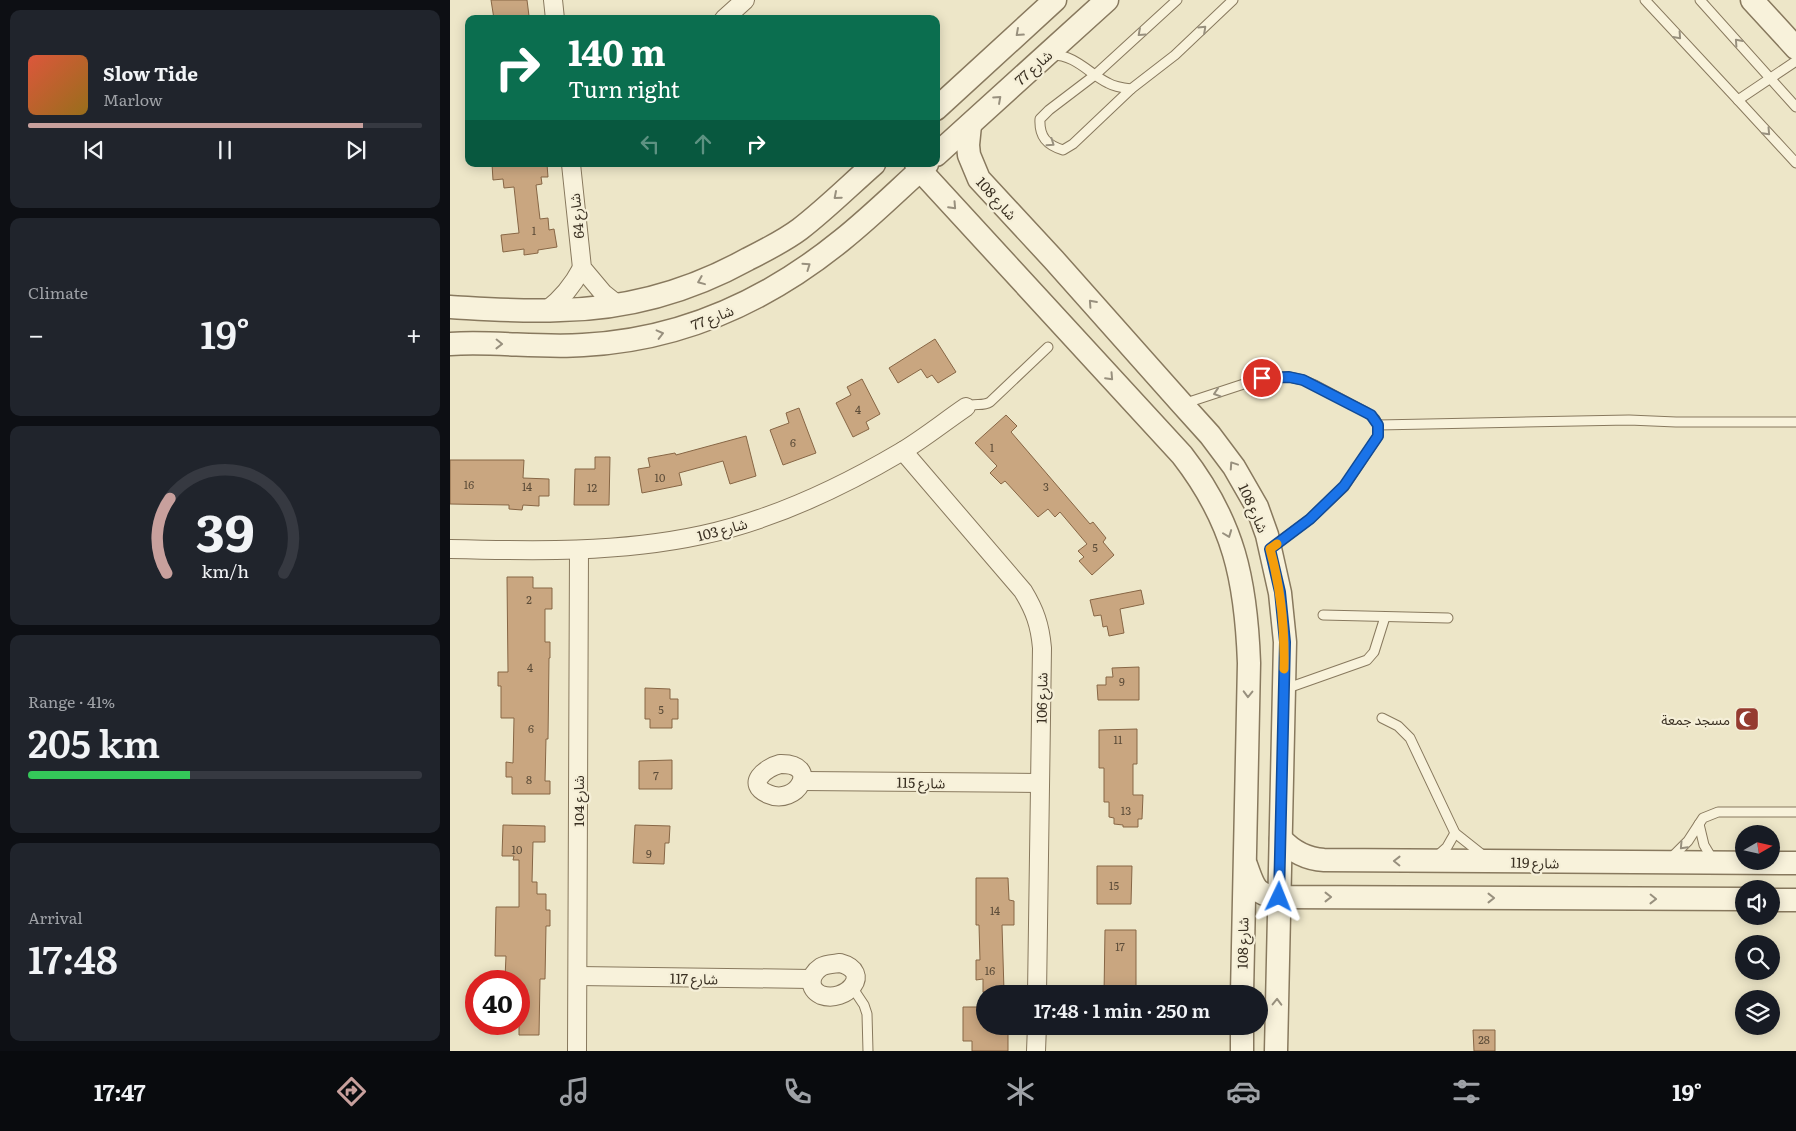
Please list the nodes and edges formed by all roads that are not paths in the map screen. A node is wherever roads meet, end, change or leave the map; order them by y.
1 (553, 0) edge
2 (745, 0) edge
3 (1055, 0) edge
4 (1107, 0) edge
5 (1177, 0) edge
6 (1234, 0) edge
7 (1646, 0) edge
8 (1700, 0) edge
9 (1752, 0) edge
10 (555, 15) edge
11 (728, 15) edge
12 (1796, 48) edge
13 (1044, 57) junction
14 (1796, 61) edge
15 (1095, 75) junction
16 (1770, 79) junction
17 (1131, 89) junction
18 (1738, 100) junction
19 (940, 105) edge
20 (1796, 107) edge
21 (970, 125) junction
22 (940, 150) edge
23 (1796, 163) edge
24 (571, 167) edge
25 (871, 167) edge
26 (921, 167) edge
27 (928, 167) edge
28 (582, 268) junction
29 (618, 305) junction
30 (450, 307) edge
31 (547, 310) junction
32 (450, 344) edge
33 (1048, 347) dead end
34 (1135, 351) junction
35 (1087, 352) junction
36 (1182, 404) junction
37 (966, 407) joint
38 (1796, 422) edge
39 (1378, 425) junction
40 (903, 451) junction
41 (450, 549) edge
42 (1270, 549) junction
43 (579, 550) junction
44 (1323, 615) dead end
45 (1385, 617) junction
46 (1448, 618) dead end
47 (1284, 690) junction
48 (1382, 718) dead end
49 (803, 780) dead end
50 (1040, 783) junction
51 (1796, 812) edge
52 (1699, 824) junction
53 (1455, 833) junction
54 (1281, 839) junction
55 (1244, 858) junction
56 (1426, 862) junction
57 (1495, 862) junction
58 (1602, 863) junction
59 (1662, 863) junction
60 (1716, 863) junction
61 (1796, 863) edge
62 (1279, 897) junction
63 (1536, 898) junction
64 (1735, 899) edge
65 (1780, 900) edge
66 (1796, 900) edge
67 (578, 976) junction
68 (811, 979) junction
69 (1037, 985) edge
70 (1242, 985) edge
71 (852, 987) junction
72 (1037, 1035) edge
73 (1242, 1035) edge
74 (577, 1051) edge
75 (868, 1051) edge
76 (1036, 1051) edge
77 (1242, 1051) edge
78 (1276, 1051) edge

1 - 10 street
2 - 11 street
3 -> 19 street
4 - 13 street, شارع 77
5 -> 15 lane
17 -> 6 lane
7 -> 18 lane
16 -> 8 lane
9 - 12 street
13 - 15 lane
21 -> 13 street, شارع 77
14 - 16 lane
15 - 17 lane
15 -> 17 lane
16 - 18 lane
16 - 20 lane
18 -> 23 lane
21 - 22 street, شارع 77
34 -> 21 street, شارع 108
24 - 28 street, شارع 64
25 -> 29 street
32 -> 26 street, شارع 77
27 -> 35 street, شارع 108
28 - 29 street
28 - 31 street
29 - 31 street
30 - 31 street
33 - 37 lane
34 - 35 street
34 - 36 street, شارع 108
35 -> 55 street, شارع 108
39 -> 36 lane
42 -> 36 street, شارع 108
37 - 40 street, شارع 103
38 - 39 lane
39 - 42 lane
40 - 43 street, شارع 103
40 - 50 street, شارع 106
41 - 43 street, شارع 103
42 - 47 street, شارع 108
43 - 67 street, شارع 104
44 - 45 lane
45 - 46 lane
45 - 47 lane
47 - 54 street, شارع 108
48 - 53 lane
49 - 50 street, شارع 115
50 - 69 street, شارع 106
51 - 52 lane
52 -> 59 lane
52 - 60 lane
53 - 56 lane
53 - 57 lane
56 -> 54 street, شارع 119
54 - 62 street, شارع 108
55 - 62 street
55 - 70 street, شارع 108
56 - 57 street, شارع 119
57 - 58 street, شارع 119
58 - 59 street, شارع 119
58 - 63 street
59 - 60 street, شارع 119
60 - 61 street, شارع 119
62 -> 63 street
78 -> 62 street, شارع 108
63 -> 64 street
65 - 66 street
67 - 68 street, شارع 117
67 - 74 street, شارع 104
68 - 71 street
68 - 71 street
71 - 75 lane
72 - 76 street
73 - 77 street

